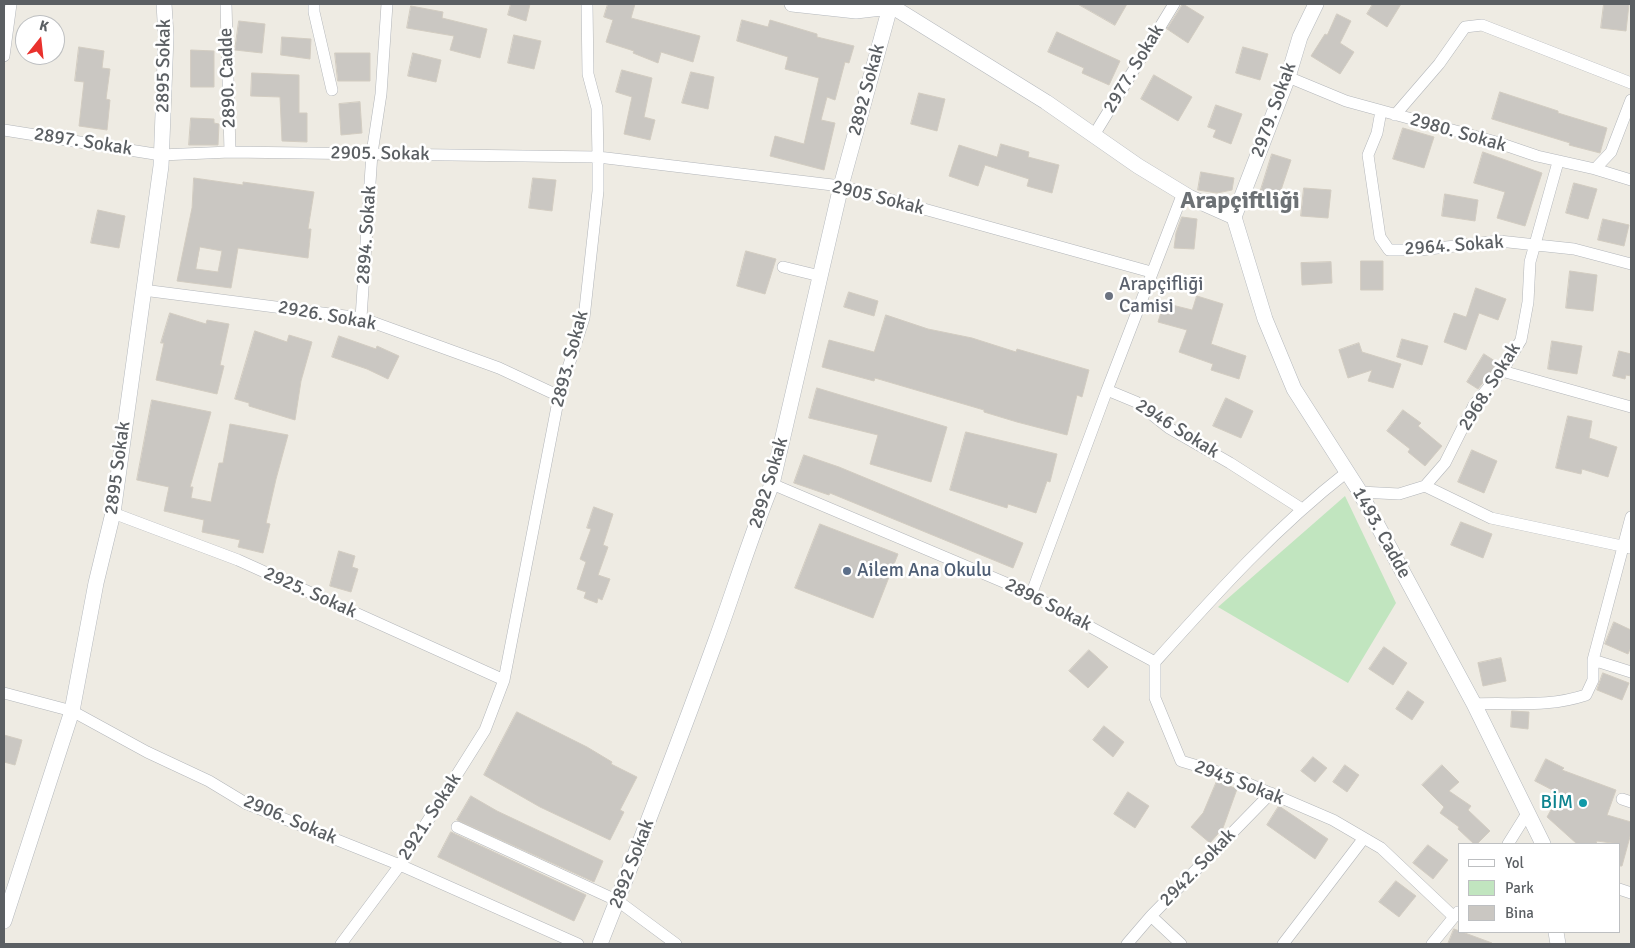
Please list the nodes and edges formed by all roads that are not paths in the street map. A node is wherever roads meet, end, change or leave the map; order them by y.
1 (11, 4) edge
2 (164, 4) edge
3 (226, 4) edge
4 (314, 4) edge
5 (387, 4) edge
6 (586, 4) edge
7 (792, 4) edge
8 (1174, 4) edge
9 (1316, 4) edge
10 (890, 5) edge
11 (4, 56) edge
12 (1288, 77) junction
13 (1631, 83) edge
14 (332, 90) dead end
15 (1631, 100) edge
16 (1380, 111) junction
17 (1395, 116) junction
18 (4, 130) edge
19 (1094, 135) junction
20 (230, 152) junction
21 (372, 153) junction
22 (161, 155) junction
23 (598, 157) junction
24 (1558, 162) junction
25 (1595, 169) junction
26 (1631, 180) edge
27 (841, 186) junction
28 (1183, 193) junction
29 (1234, 217) junction
30 (1534, 244) junction
31 (1631, 264) edge
32 (783, 267) dead end
33 (1150, 272) junction
34 (820, 276) junction
35 (143, 290) junction
36 (361, 318) junction
37 (1502, 371) junction
38 (1107, 390) junction
39 (559, 396) junction
40 (1631, 407) edge
41 (1348, 472) junction
42 (772, 484) junction
43 (1426, 486) junction
44 (1360, 492) junction
45 (1302, 509) junction
46 (113, 513) junction
47 (1631, 517) edge
48 (1628, 548) edge
49 (1031, 595) junction
50 (1593, 660) junction
51 (1155, 662) junction
52 (1631, 672) edge
53 (504, 680) junction
54 (4, 693) edge
55 (1474, 704) junction
56 (72, 711) junction
57 (1271, 793) junction
58 (1528, 812) junction
59 (457, 827) dead end
60 (1364, 838) junction
61 (1509, 843) edge
62 (1543, 843) edge
63 (400, 865) junction
64 (618, 901) junction
65 (1456, 914) edge
66 (1152, 916) junction
67 (4, 921) edge
68 (340, 944) edge
69 (578, 944) edge
70 (600, 944) edge
71 (676, 944) edge
72 (1127, 944) edge
73 (1181, 944) edge
74 (1283, 944) edge
75 (1432, 944) edge

1 - 11 street
2 - 22 street, 2895 Sokak
3 - 20 street, 2890. Cadde
4 - 14 street
5 - 21 street, 2894. Sokak
6 - 23 street, 2893. Sokak
7 - 10 street
8 - 19 street, 2977. Sokak
9 - 12 street, 2979. Sokak
10 - 19 street
10 - 27 street, 2892 Sokak
12 - 16 street, 2980. Sokak
12 - 29 street, 2979. Sokak
13 - 17 street
15 - 25 street
16 - 17 street, 2980. Sokak
16 - 30 street, 2964. Sokak
17 - 24 street, 2980. Sokak
18 - 22 street, 2897. Sokak
19 - 28 street
20 - 21 street, 2905. Sokak
20 - 22 street, 2905. Sokak
21 - 23 street, 2905. Sokak
21 - 36 street, 2894. Sokak
22 - 35 street, 2895 Sokak
23 - 27 street, 2905 Sokak
23 - 39 street, 2893. Sokak
24 - 25 street, 2980. Sokak
24 - 30 street, 2968. Sokak
25 - 26 street, 2980. Sokak
27 - 33 street, 2905 Sokak
27 - 34 street, 2892 Sokak
28 - 29 street
28 - 33 street
29 - 41 street, 1493. Cadde
30 - 31 street, 2964. Sokak
30 - 37 street, 2968. Sokak
32 - 34 street
33 - 38 street
34 - 42 street, 2892 Sokak
35 - 36 street, 2926. Sokak
35 - 46 street, 2895 Sokak
36 - 39 street, 2926. Sokak
37 - 40 street
37 - 43 street, 2968. Sokak
38 - 45 street, 2946 Sokak
38 - 49 street
39 - 53 street, 2893. Sokak
41 - 44 street, 1493. Cadde
41 - 45 street
42 - 49 street, 2896 Sokak
42 - 64 street, 2892 Sokak
43 - 44 street
43 - 48 street
44 - 55 street, 1493. Cadde
45 - 51 street
46 - 53 street, 2925. Sokak
46 - 56 street, 2895 Sokak
47 - 48 street
48 - 50 street
49 - 51 street, 2896 Sokak
50 - 52 street
50 - 55 street
51 - 57 street, 2945 Sokak
53 - 63 street, 2921. Sokak
54 - 56 street, 2906. Sokak
55 - 58 street, 1493. Cadde
56 - 63 street, 2906. Sokak
56 - 67 street, 2895 Sokak
57 - 60 street, 2945 Sokak
57 - 66 street, 2942. Sokak
58 - 61 street
58 - 62 street, 1493. Cadde
59 - 64 street
60 - 65 street, 2945 Sokak
60 - 74 street
63 - 68 street, 2921. Sokak
63 - 69 street, 2906. Sokak
64 - 70 street, 2892 Sokak
64 - 71 street
65 - 75 street
66 - 72 street, 2942. Sokak
66 - 73 street

